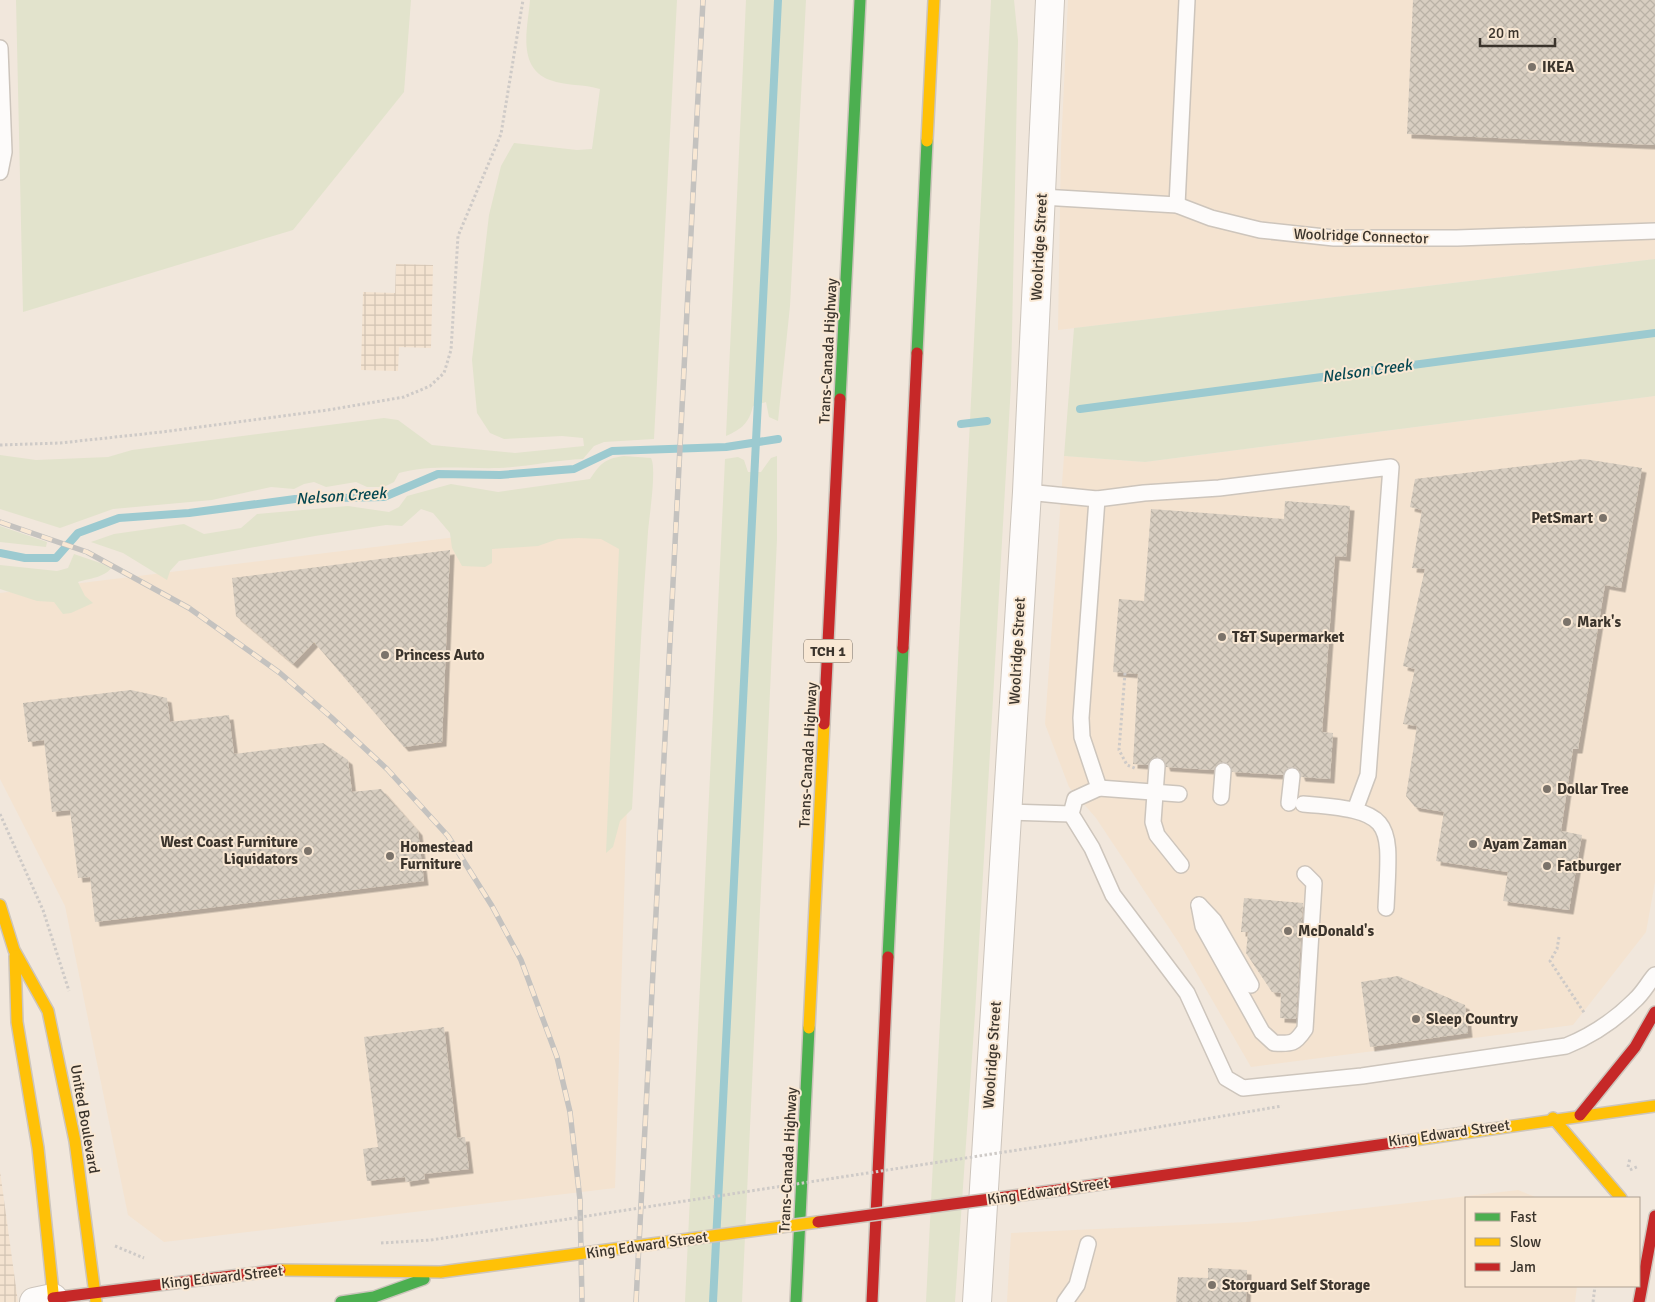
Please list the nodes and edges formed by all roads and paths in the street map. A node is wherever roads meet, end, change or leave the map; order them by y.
1 (523, 0) edge
2 (860, 0) edge
3 (934, 0) edge
4 (1050, 0) edge
5 (1188, 0) edge
6 (0, 48) edge
7 (0, 172) edge
8 (1042, 197) junction
9 (1177, 205) junction
10 (1655, 230) edge
11 (0, 445) edge
12 (1027, 492) junction
13 (1097, 499) junction
14 (1125, 673) dead end
15 (1157, 771) joint
16 (1223, 771) dead end
17 (1292, 776) dead end
18 (1099, 788) junction
19 (1154, 792) junction
20 (1179, 794) dead end
21 (1221, 797) dead end
22 (1355, 810) junction
23 (1008, 812) junction
24 (0, 814) edge
25 (1071, 814) junction
26 (1181, 865) dead end
27 (1305, 874) dead end
28 (0, 905) edge
29 (1386, 908) dead end
30 (1559, 937) dead end
31 (14, 950) junction
32 (62, 967) dead end
33 (1655, 975) edge
34 (1251, 985) dead end
35 (1580, 1007) dead end
36 (1655, 1012) edge
37 (1655, 1106) edge
38 (1580, 1115) junction
39 (1553, 1118) junction
40 (1070, 1142) dead end
41 (1620, 1197) edge
42 (1655, 1216) edge
43 (1640, 1222) edge
44 (1651, 1236) junction
45 (431, 1240) dead end
46 (1088, 1244) dead end
47 (441, 1272) junction
48 (1595, 1287) edge
49 (96, 1297) edge
50 (47, 1301) edge
51 (341, 1302) edge
52 (796, 1302) edge
53 (872, 1302) edge
54 (977, 1302) edge
55 (1065, 1302) edge
56 (1593, 1302) edge
57 (1639, 1302) edge

1 - 11 path
2 - 52 main road, Trans-Canada Highway / TCH 1
3 - 53 main road
4 - 8 street, Woolridge Street
5 - 9 lane
6 - 7 lane
8 - 9 lane, Woolridge Connector
8 - 12 street, Woolridge Street
9 - 10 lane, Woolridge Connector
12 - 13 lane
12 - 23 street, Woolridge Street
13 - 18 lane
13 - 22 lane
14 - 15 path
15 - 19 lane
16 - 21 lane
17 - 22 lane
18 - 19 lane
18 - 25 lane
19 - 20 lane
19 - 26 lane
22 - 29 lane
23 - 25 lane
23 - 54 street, Woolridge Street
24 - 32 path
25 - 33 lane
27 - 34 lane
28 - 31 main road, United Boulevard
30 - 35 path
31 - 49 main road, United Boulevard
31 - 50 main road, United Boulevard
36 - 38 main road
37 - 38 main road, King Edward Street
38 - 39 main road, King Edward Street
39 - 41 main road
39 - 47 main road, King Edward Street, bridge
40 - 45 path, bridge
42 - 44 main road
43 - 44 main road
44 - 57 main road
46 - 55 lane
47 - 49 main road, King Edward Street
47 - 51 main road, King Edward Street
48 - 56 path
49 - 50 main road, King Edward Street

